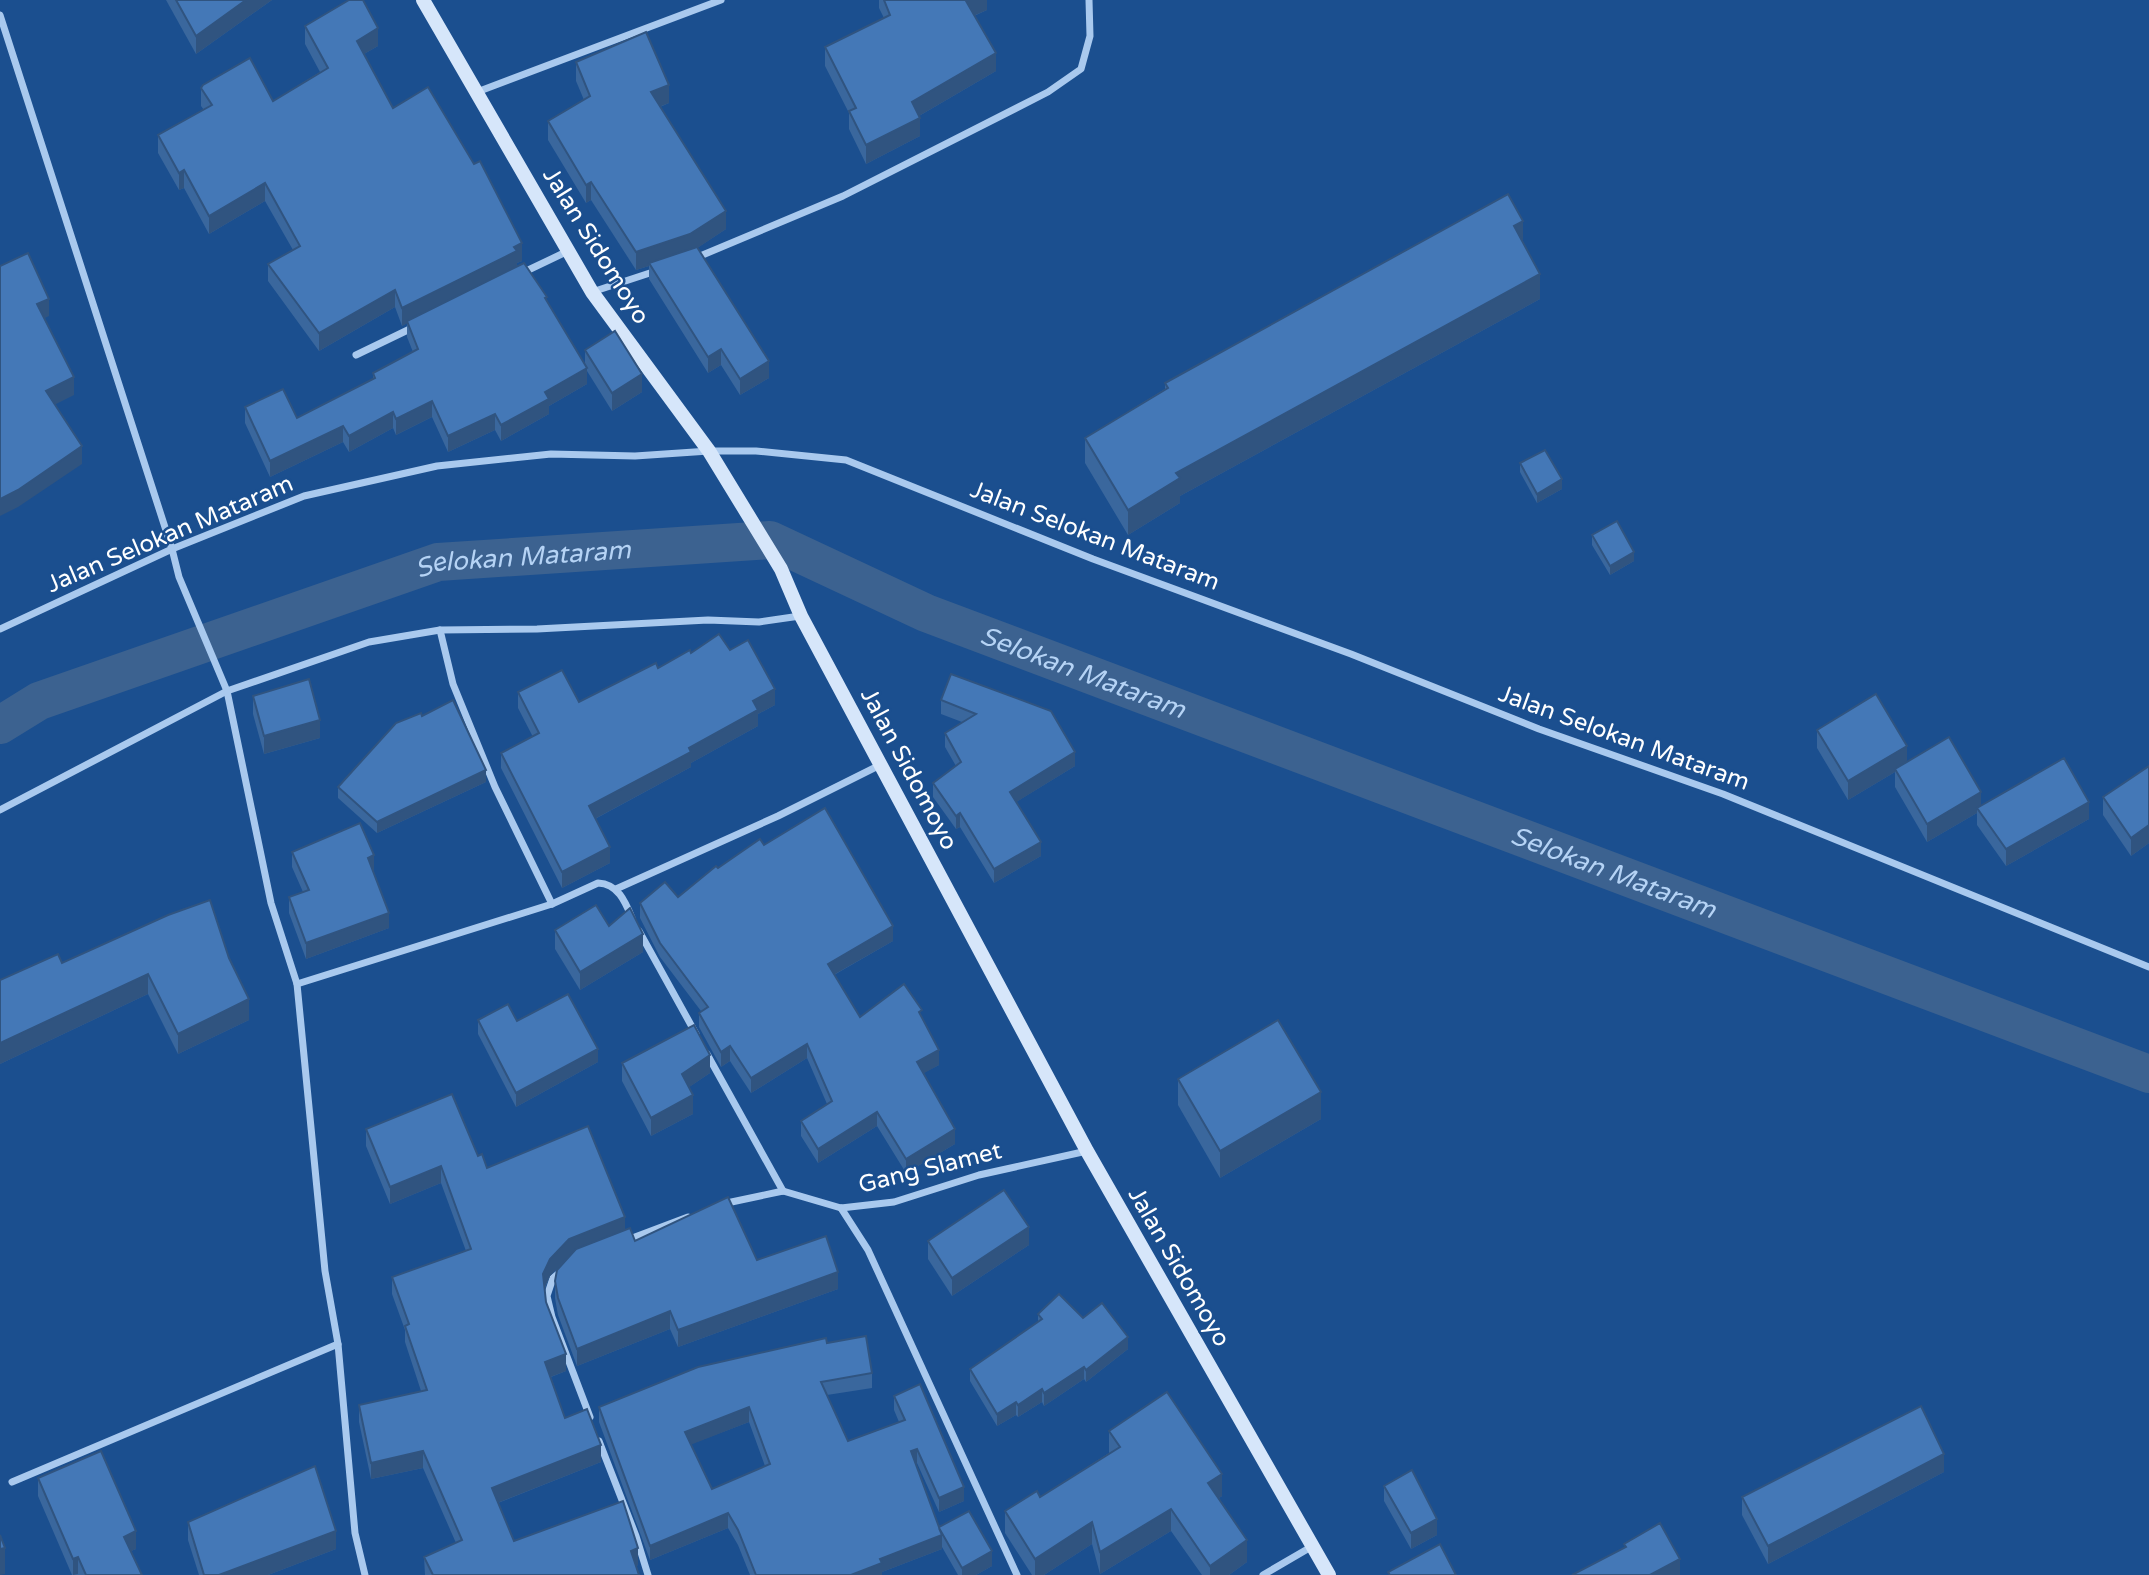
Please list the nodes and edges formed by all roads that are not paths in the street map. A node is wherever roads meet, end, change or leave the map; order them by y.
1 (423, 0) edge
2 (721, 0) edge
3 (1089, 0) edge
4 (0, 15) edge
5 (477, 92) junction
6 (568, 251) junction
7 (681, 263) edge
8 (669, 267) edge
9 (513, 278) edge
10 (592, 292) junction
11 (428, 320) edge
12 (356, 355) dead end
13 (709, 451) junction
14 (172, 549) junction
15 (801, 616) junction
16 (0, 629) edge
17 (440, 631) junction
18 (227, 691) junction
19 (881, 765) junction
20 (0, 810) edge
21 (616, 889) junction
22 (552, 904) junction
23 (2149, 967) edge
24 (297, 984) junction
25 (1087, 1151) junction
26 (783, 1191) junction
27 (713, 1207) edge
28 (841, 1208) junction
29 (700, 1212) edge
30 (624, 1242) edge
31 (573, 1261) edge
32 (338, 1344) junction
33 (12, 1482) dead end
34 (1311, 1546) junction
35 (365, 1575) edge
36 (648, 1575) edge
37 (1017, 1575) edge
38 (1263, 1575) edge
39 (1329, 1575) edge

1 - 5 main road, Jalan Sidomoyo
2 - 5 street
3 - 7 street
4 - 14 street
5 - 6 main road, Jalan Sidomoyo
6 - 9 street
6 - 10 main road, Jalan Sidomoyo
8 - 10 street
10 - 13 main road, Jalan Sidomoyo
11 - 12 street
13 - 14 street, Jalan Selokan Mataram
13 - 15 main road, Jalan Sidomoyo
13 - 23 street, Jalan Selokan Mataram
14 - 16 street, Jalan Selokan Mataram
14 - 18 street
15 - 17 street
15 - 19 main road, Jalan Sidomoyo
17 - 18 street
17 - 22 street
18 - 20 street
18 - 24 street
19 - 21 street
19 - 25 main road, Jalan Sidomoyo
21 - 22 street
21 - 26 street
22 - 24 street
24 - 32 street
25 - 28 street, Gang Slamet
25 - 34 main road, Jalan Sidomoyo
26 - 27 street
26 - 28 street, Gang Slamet
28 - 37 street
29 - 30 street
31 - 36 street
32 - 33 street
32 - 35 street
34 - 38 street
34 - 39 main road, Jalan Sidomoyo

